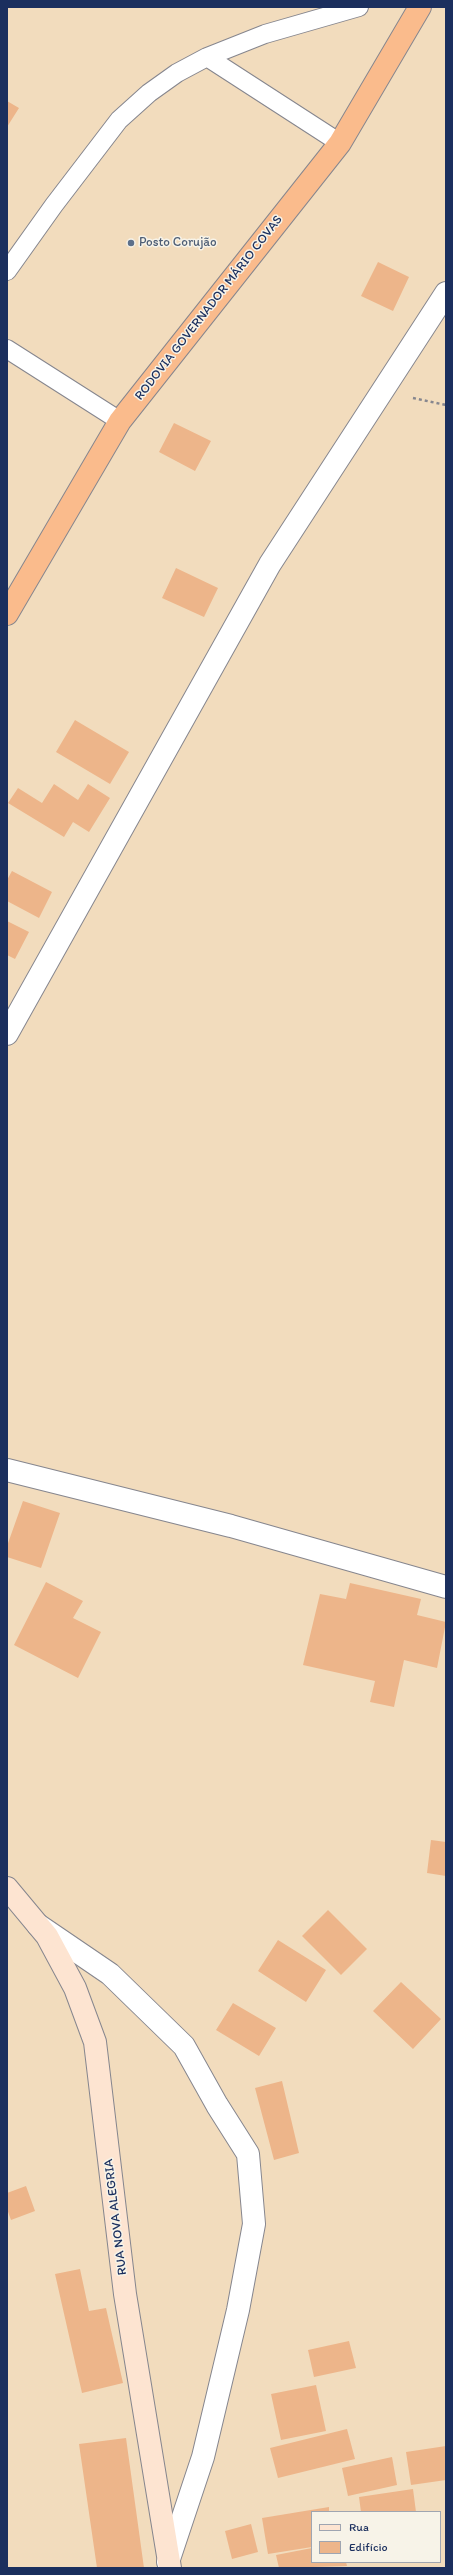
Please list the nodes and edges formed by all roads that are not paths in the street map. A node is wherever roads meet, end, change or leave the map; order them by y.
1 (359, 7) edge
2 (420, 7) edge
3 (207, 56) junction
4 (340, 143) junction
5 (7, 271) edge
6 (446, 293) edge
7 (7, 349) edge
8 (120, 421) junction
9 (7, 614) edge
10 (7, 1034) edge
11 (7, 1470) edge
12 (446, 1587) edge
13 (7, 1888) edge
14 (38, 1925) junction
15 (169, 2565) edge

1 - 3 lane
2 - 4 highway, RODOVIA GOVERNADOR MÁRIO COVAS
3 - 4 lane
3 - 5 lane
4 - 8 highway, RODOVIA GOVERNADOR MÁRIO COVAS
6 - 10 street
7 - 8 lane
8 - 9 highway, RODOVIA GOVERNADOR MÁRIO COVAS
11 - 12 street
13 - 14 main road, RUA NOVA ALEGRIA
14 - 15 main road, RUA NOVA ALEGRIA
14 - 15 street

